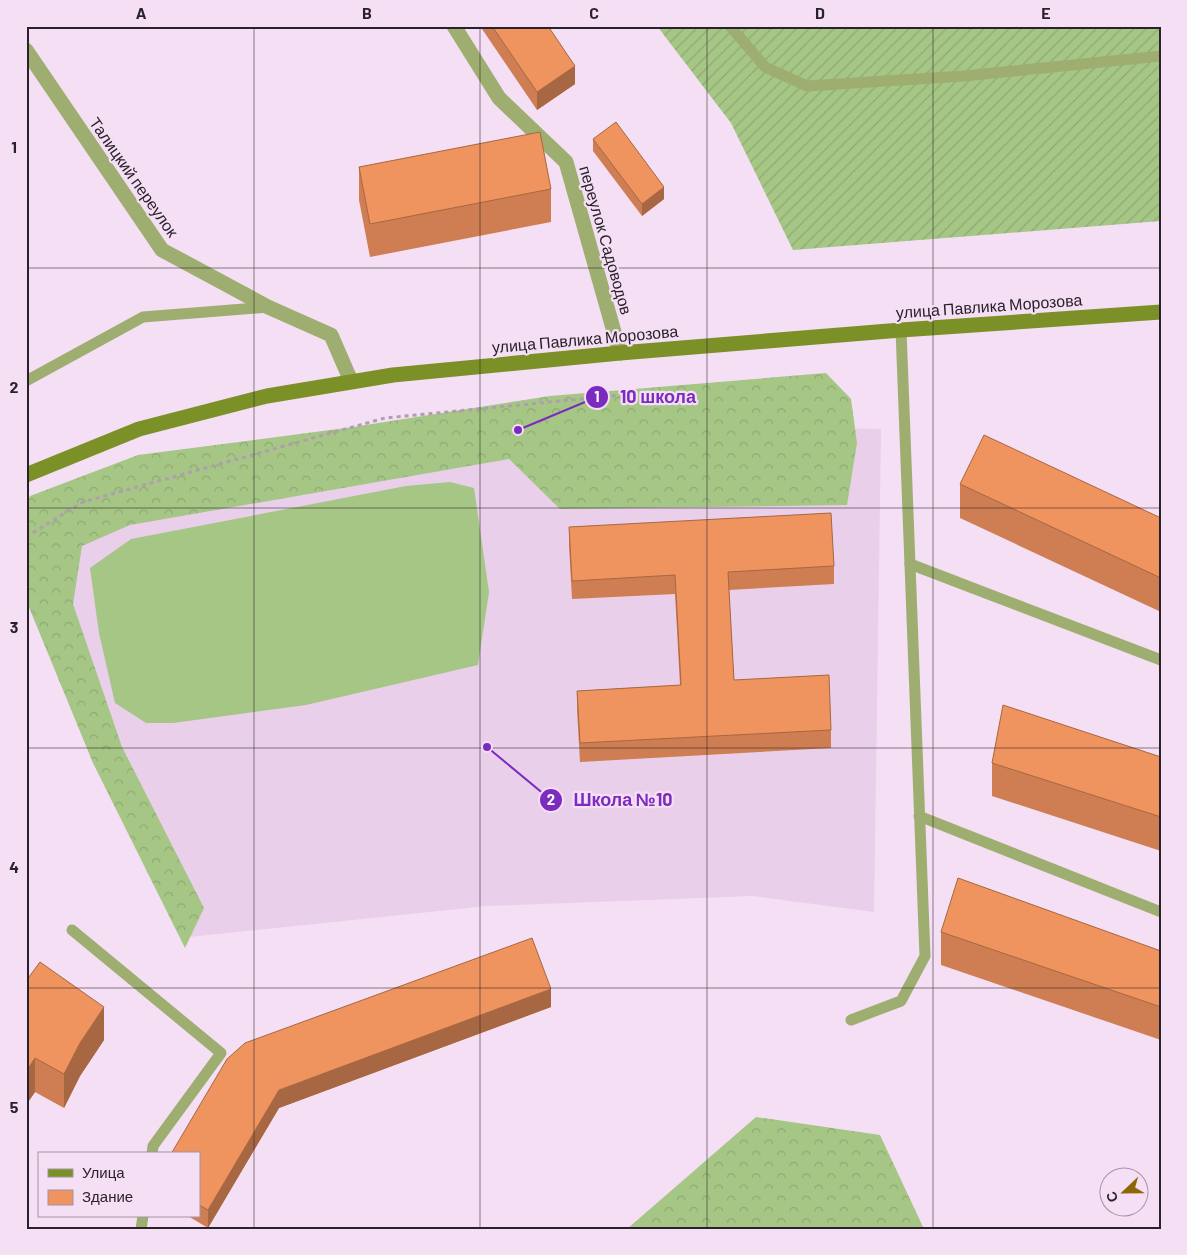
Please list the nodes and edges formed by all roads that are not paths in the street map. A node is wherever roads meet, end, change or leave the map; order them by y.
1 (454, 26) edge
2 (730, 26) edge
3 (26, 50) edge
4 (1161, 56) edge
5 (268, 307) junction
6 (1161, 312) edge
7 (901, 330) junction
8 (620, 353) junction
9 (26, 381) edge
10 (351, 382) junction
11 (26, 475) edge
12 (910, 564) junction
13 (1161, 660) edge
14 (919, 816) junction
15 (1161, 912) edge
16 (72, 930) dead end
17 (851, 1020) dead end
18 (152, 1152) edge

1 - 8 street, переулок Садоводов
2 - 4 lane
3 - 5 street, Талицкий переулок
5 - 9 lane
5 - 10 street, Талицкий переулок
6 - 7 main road, улица Павлика Морозова
7 - 8 main road, улица Павлика Морозова
7 - 12 lane
8 - 10 main road, улица Павлика Морозова
10 - 11 main road, улица Павлика Морозова
12 - 13 lane
12 - 14 lane
14 - 15 lane
14 - 17 lane
16 - 18 lane

